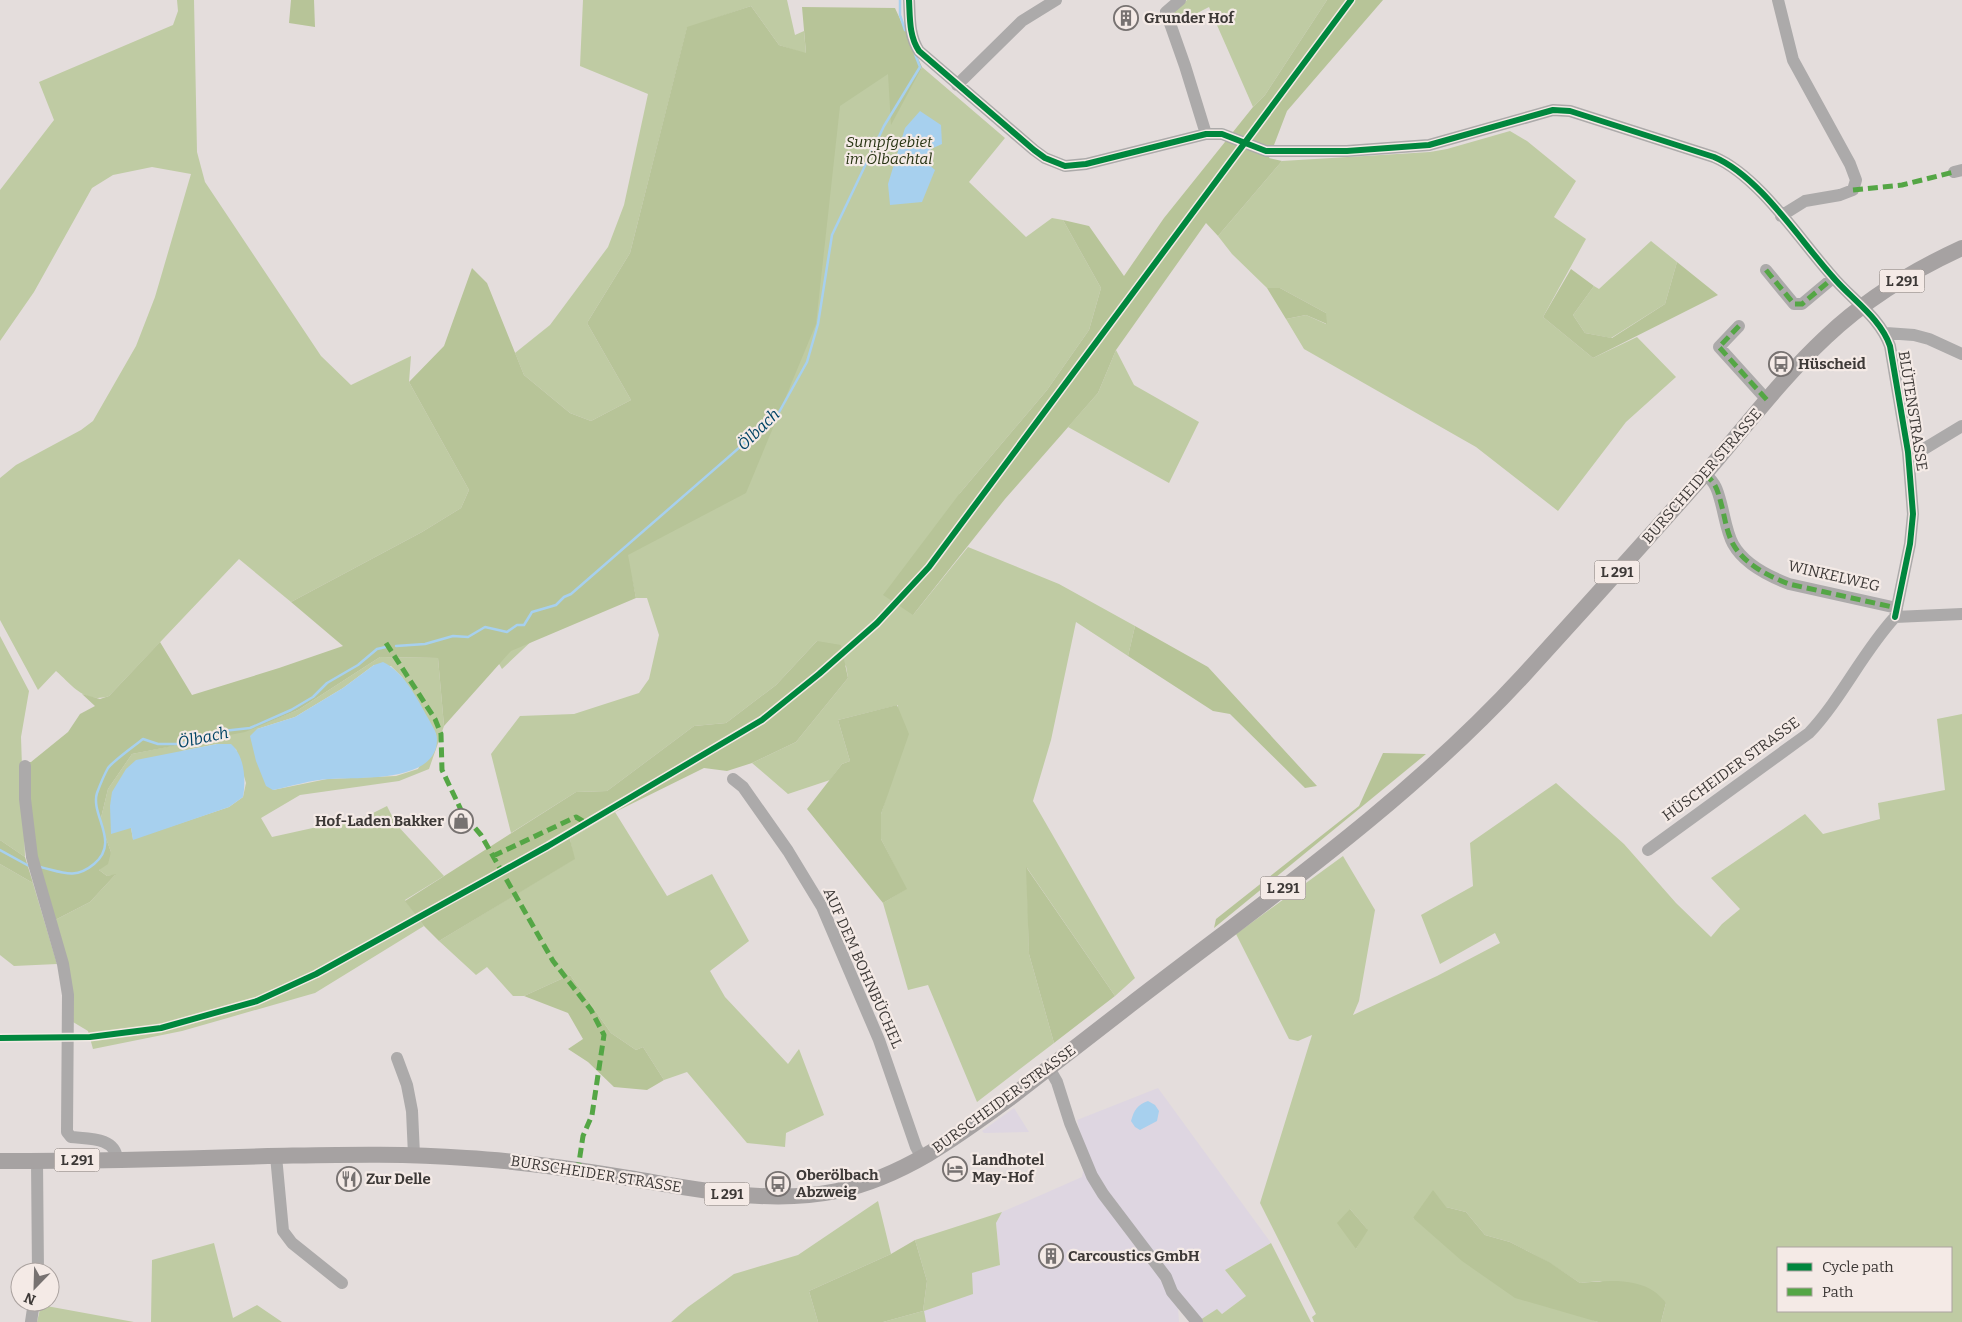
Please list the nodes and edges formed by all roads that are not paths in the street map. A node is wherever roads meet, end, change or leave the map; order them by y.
1 (909, 0) edge
2 (1056, 0) edge
3 (1180, 0) edge
4 (1778, 0) edge
5 (956, 85) junction
6 (1206, 134) junction
7 (1781, 216) junction
8 (1962, 248) edge
9 (1766, 270) dead end
10 (1833, 278) junction
11 (1863, 308) junction
12 (1739, 326) dead end
13 (1886, 333) junction
14 (1962, 354) edge
15 (1768, 400) junction
16 (1962, 426) edge
17 (1909, 458) junction
18 (1705, 474) junction
19 (1896, 612) junction
20 (1962, 614) edge
21 (25, 766) dead end
22 (733, 779) dead end
23 (1648, 850) dead end
24 (397, 1058) dead end
25 (1049, 1068) junction
26 (414, 1155) junction
27 (276, 1156) junction
28 (922, 1158) junction
29 (117, 1160) junction
30 (0, 1161) edge
31 (37, 1161) junction
32 (38, 1262) edge
33 (342, 1283) dead end
34 (1197, 1322) edge

1 - 5 street
2 - 5 street
3 - 6 street
4 - 7 street
5 - 6 street
6 - 7 street, BLÜTENSTRASSE
7 - 10 street, BLÜTENSTRASSE
8 - 11 main road, BURSCHEIDER STRASSE / L 291
9 - 10 street
10 - 11 street, BLÜTENSTRASSE
11 - 13 street, BLÜTENSTRASSE
11 - 15 main road, BURSCHEIDER STRASSE / L 291
12 - 15 street
13 - 14 street
13 - 17 street, BLÜTENSTRASSE
15 - 18 main road, BURSCHEIDER STRASSE / L 291
16 - 17 street, BLÜTENSTRASSE
17 - 19 street, BLÜTENSTRASSE
18 - 19 street, WINKELWEG
18 - 25 main road, BURSCHEIDER STRASSE / L 291
19 - 20 street
19 - 23 street, HÜSCHEIDER STRASSE
21 - 29 street
22 - 28 street, AUF DEM BOHNBÜCHEL
24 - 26 street
25 - 28 main road, BURSCHEIDER STRASSE / L 291
25 - 34 street
26 - 27 main road, BURSCHEIDER STRASSE / L 291
26 - 28 main road, BURSCHEIDER STRASSE / L 291
27 - 29 main road, BURSCHEIDER STRASSE / L 291
27 - 33 street
29 - 31 main road, BURSCHEIDER STRASSE / L 291
30 - 31 main road, BURSCHEIDER STRASSE / L 291
31 - 32 street

